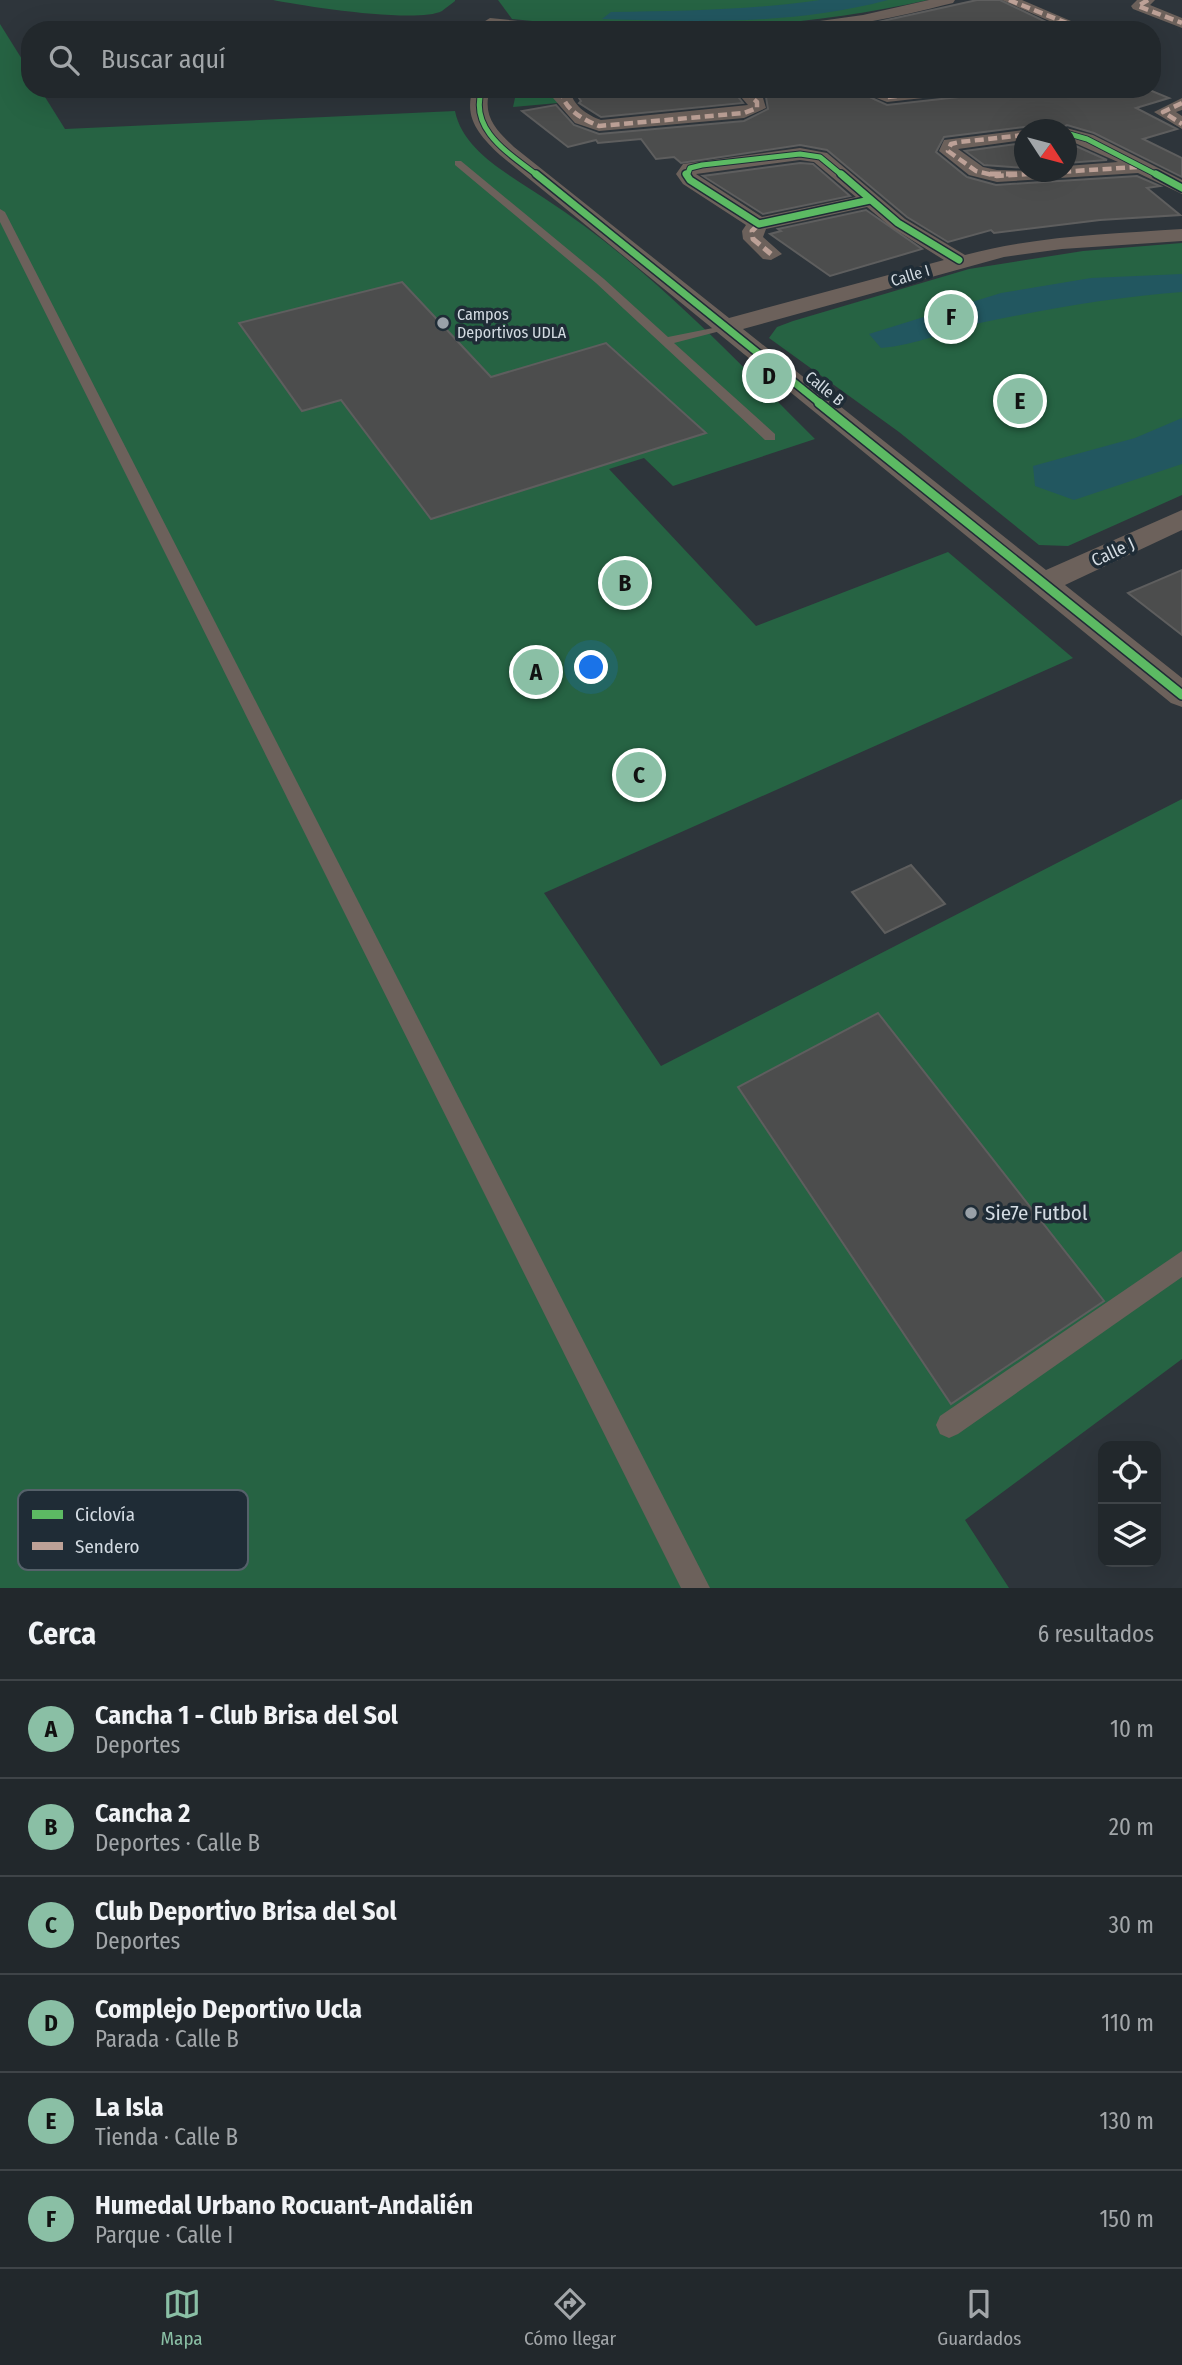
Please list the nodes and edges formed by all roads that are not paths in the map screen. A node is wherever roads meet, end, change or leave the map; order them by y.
1 (948, 0) edge
2 (1009, 0) edge
3 (1148, 0) edge
4 (856, 21) edge
5 (1060, 21) edge
6 (1182, 23) edge
7 (480, 98) edge
8 (562, 98) edge
9 (751, 98) edge
10 (1182, 103) edge
11 (1182, 124) edge
12 (1014, 136) edge
13 (1077, 137) edge
14 (458, 163) dead end
15 (1137, 167) junction
16 (1077, 171) edge
17 (1014, 175) edge
18 (1182, 188) edge
19 (870, 200) junction
20 (0, 212) edge
21 (759, 223) junction
22 (1182, 235) edge
23 (771, 254) dead end
24 (959, 260) junction
25 (724, 327) junction
26 (666, 341) junction
27 (770, 437) dead end
28 (1182, 519) edge
29 (1043, 583) junction
30 (1182, 695) edge
31 (1182, 1263) edge
32 (949, 1425) dead end
33 (696, 1588) edge

1 - 4 street
2 - 5 street
3 - 6 street
7 - 25 street, Calle B
8 - 9 street
10 - 11 street
12 - 17 street
13 - 15 street
14 - 26 lane
15 - 16 street
15 - 18 street
19 - 21 street
19 - 21 street
19 - 24 street
20 - 33 lane
21 - 23 street
22 - 24 street, Calle I
24 - 25 street, Calle I
25 - 26 lane
25 - 29 street, Calle B
26 - 27 lane
28 - 29 street, Calle J
29 - 30 street, Calle B
31 - 32 lane

